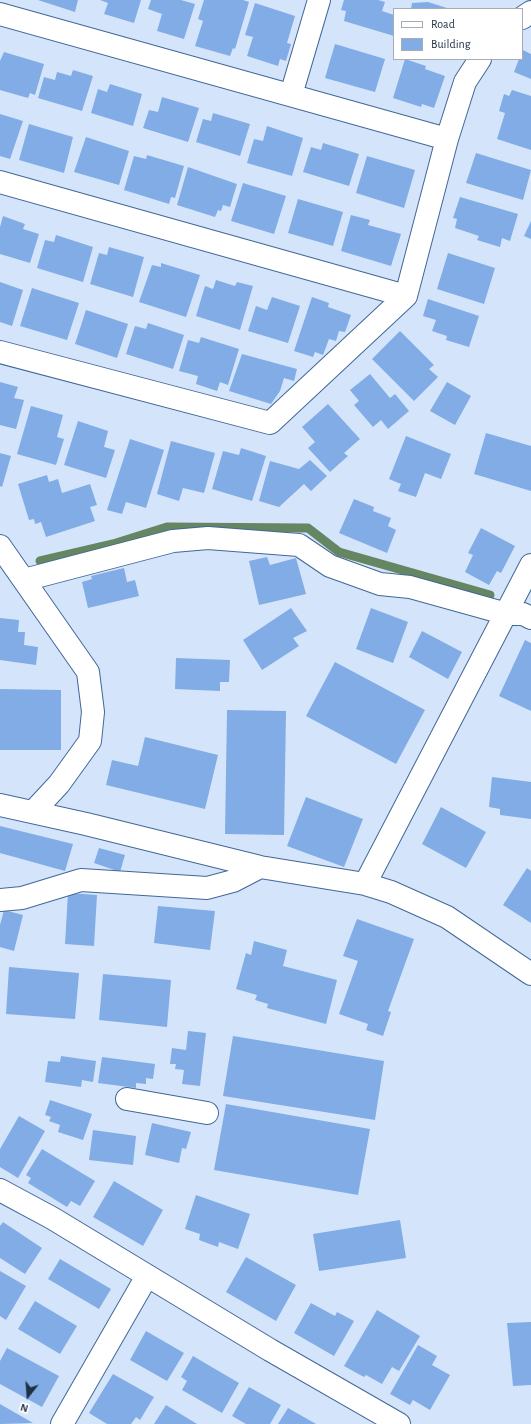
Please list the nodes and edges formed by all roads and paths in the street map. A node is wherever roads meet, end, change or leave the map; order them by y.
1 (318, 0) edge
2 (0, 14) edge
3 (479, 60) edge
4 (292, 95) junction
5 (447, 138) junction
6 (0, 182) edge
7 (406, 296) junction
8 (0, 352) edge
9 (0, 546) edge
10 (531, 564) edge
11 (24, 580) junction
12 (507, 614) junction
13 (531, 618) edge
14 (0, 805) edge
15 (33, 812) junction
16 (260, 867) junction
17 (364, 884) junction
18 (0, 900) edge
19 (531, 974) edge
20 (127, 1100) dead end
21 (207, 1113) dead end
22 (0, 1190) edge
23 (147, 1276) junction
24 (62, 1424) edge
25 (399, 1424) edge

1 - 4 street
2 - 4 street
3 - 5 street
4 - 5 street
5 - 7 street
6 - 7 street
7 - 8 street
9 - 11 street
10 - 12 street
11 - 12 street
11 - 15 street
12 - 13 street
12 - 17 street
14 - 15 street
15 - 16 street
16 - 17 street
16 - 18 street
17 - 19 street
20 - 21 street
22 - 23 street
23 - 24 street
23 - 25 street

